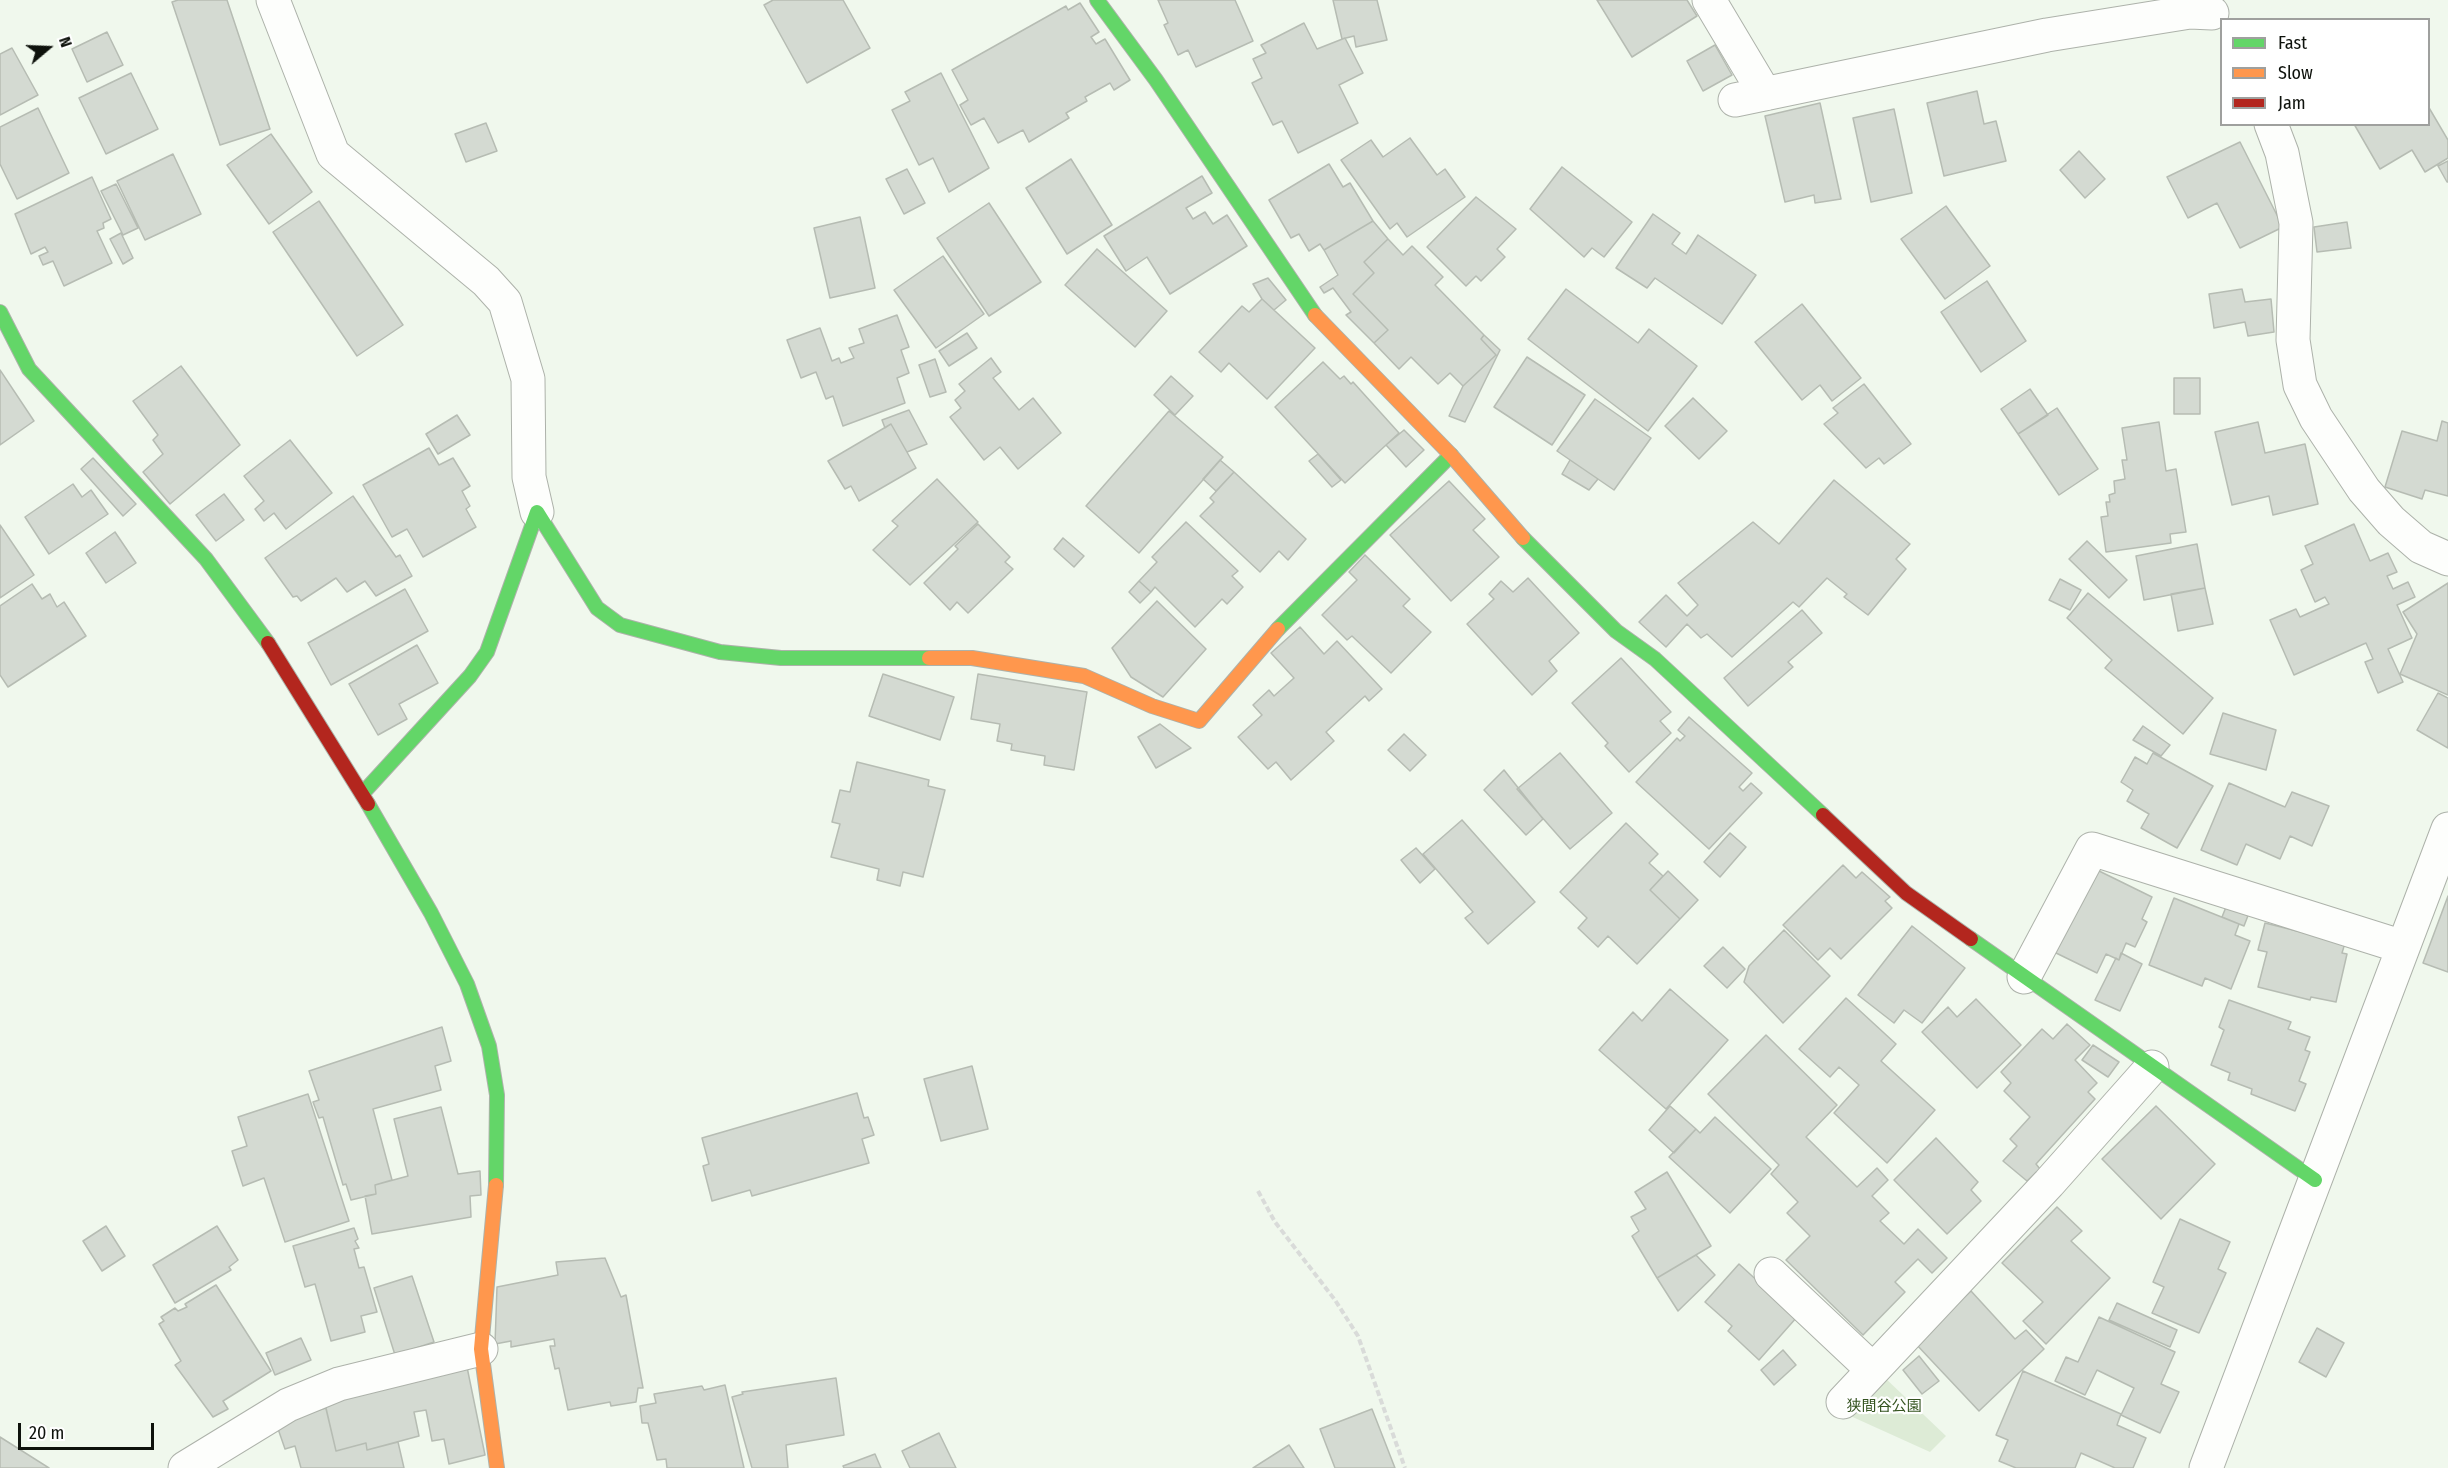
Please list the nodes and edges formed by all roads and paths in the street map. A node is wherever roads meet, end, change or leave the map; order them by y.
1 (273, 0) edge
2 (1097, 0) edge
3 (1709, 0) edge
4 (2216, 14) edge
5 (2272, 126) edge
6 (0, 312) edge
7 (1451, 455) junction
8 (537, 512) junction
9 (2448, 559) edge
10 (362, 794) junction
11 (2448, 829) edge
12 (2403, 947) junction
13 (2024, 976) junction
14 (2152, 1067) junction
15 (2315, 1180) junction
16 (1258, 1191) dead end
17 (1771, 1274) dead end
18 (482, 1349) junction
19 (1873, 1370) junction
20 (1843, 1402) dead end
21 (185, 1468) edge
22 (497, 1468) edge
23 (1405, 1468) edge
24 (2206, 1468) edge

1 - 8 street
2 - 7 street
3 - 4 street
5 - 9 street
6 - 10 street
7 - 8 street
7 - 13 street
8 - 10 street
10 - 18 street
11 - 12 street
12 - 13 street
12 - 15 street
13 - 14 street
14 - 15 street
14 - 19 street
15 - 24 street
16 - 23 path
17 - 19 street
18 - 21 street
18 - 22 street
19 - 20 street

